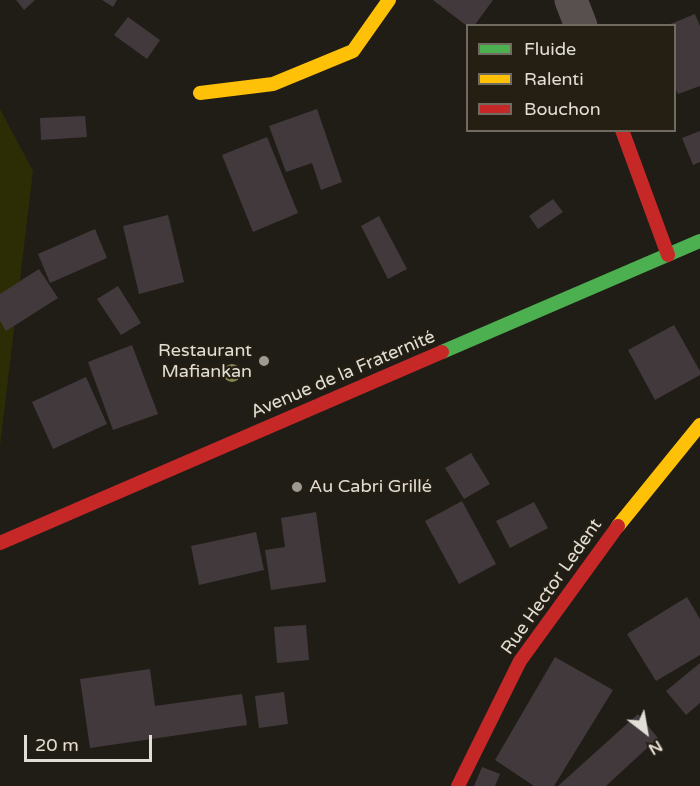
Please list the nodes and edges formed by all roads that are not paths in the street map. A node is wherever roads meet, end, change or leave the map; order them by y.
1 (389, 0) edge
2 (571, 0) edge
3 (580, 24) edge
4 (200, 93) dead end
5 (622, 132) edge
6 (700, 241) edge
7 (668, 255) junction
8 (700, 425) edge
9 (0, 543) edge
10 (458, 786) edge

1 - 4 street
2 - 3 street
5 - 7 street
6 - 7 street, Avenue de la Fraternité
7 - 9 street, Avenue de la Fraternité
8 - 10 street, Rue Hector Ledent

